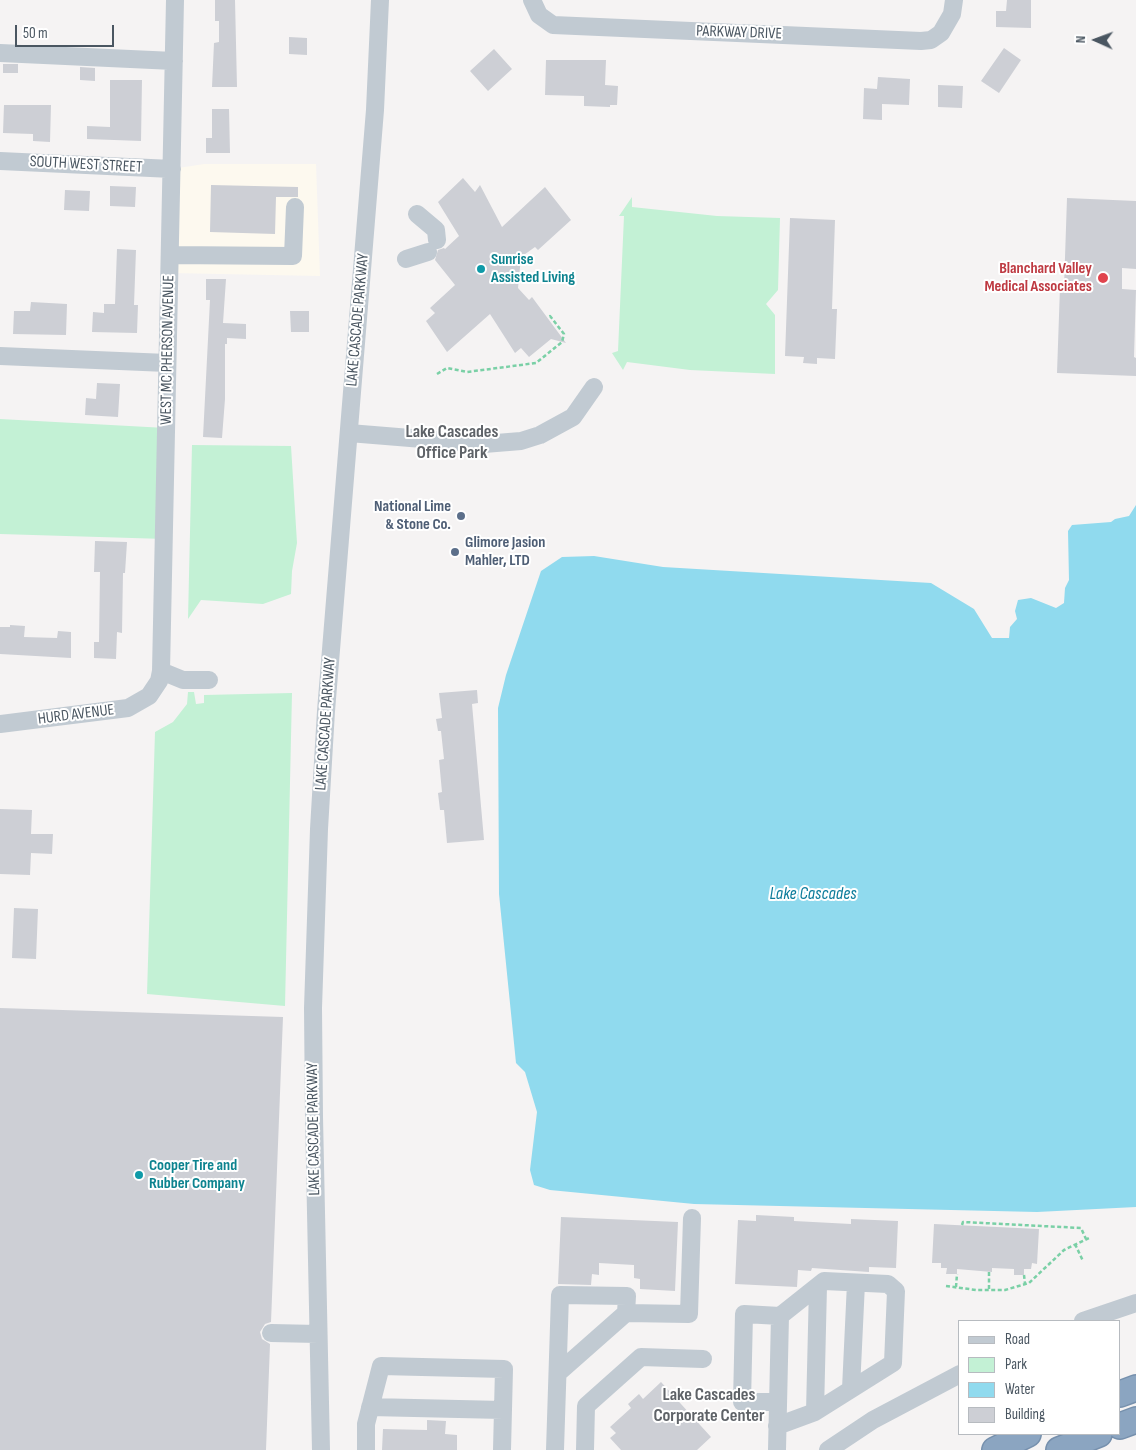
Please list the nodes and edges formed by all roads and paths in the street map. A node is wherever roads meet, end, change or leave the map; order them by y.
1 (175, 0) edge
2 (380, 0) edge
3 (954, 0) edge
4 (536, 8) edge
5 (0, 53) edge
6 (174, 61) junction
7 (0, 161) edge
8 (172, 169) junction
9 (295, 207) dead end
10 (418, 214) dead end
11 (170, 255) junction
12 (406, 259) dead end
13 (548, 318) dead end
14 (0, 356) edge
15 (168, 362) junction
16 (437, 374) dead end
17 (594, 387) dead end
18 (349, 433) junction
19 (161, 671) junction
20 (209, 680) dead end
21 (149, 696) joint
22 (0, 724) edge
23 (692, 1218) dead end
24 (962, 1225) dead end
25 (1091, 1237) dead end
26 (1086, 1239) junction
27 (1075, 1244) junction
28 (1084, 1261) dead end
29 (989, 1272) dead end
30 (957, 1274) dead end
31 (1024, 1275) dead end
32 (856, 1283) junction
33 (1024, 1284) junction
34 (818, 1286) junction
35 (946, 1286) dead end
36 (956, 1287) junction
37 (989, 1290) junction
38 (1136, 1303) edge
39 (626, 1313) junction
40 (780, 1316) junction
41 (1086, 1320) edge
42 (271, 1333) dead end
43 (318, 1334) junction
44 (703, 1359) dead end
45 (558, 1373) junction
46 (958, 1375) edge
47 (1136, 1388) edge
48 (851, 1389) junction
49 (1121, 1394) edge
50 (778, 1402) junction
51 (370, 1407) junction
52 (503, 1410) junction
53 (815, 1412) junction
54 (1136, 1420) edge
55 (777, 1426) junction
56 (1121, 1426) edge
57 (1026, 1435) edge
58 (1096, 1435) edge
59 (321, 1450) edge
60 (366, 1450) edge
61 (502, 1450) edge
62 (556, 1450) edge
63 (585, 1450) edge
64 (777, 1450) edge
65 (828, 1450) edge
66 (995, 1450) edge
67 (1059, 1450) edge

1 - 6 street, WEST MC PHERSON AVENUE
2 - 18 street, LAKE CASCADE PARKWAY
3 - 4 street, PARKWAY DRIVE
5 - 6 street
6 - 8 street, WEST MC PHERSON AVENUE
7 - 8 street, SOUTH WEST STREET
8 - 11 street, WEST MC PHERSON AVENUE
9 - 11 street
10 - 12 street
11 - 15 street, WEST MC PHERSON AVENUE
13 - 16 path
14 - 15 street
15 - 19 street, WEST MC PHERSON AVENUE
17 - 18 street
18 - 43 street, LAKE CASCADE PARKWAY
19 - 20 street
19 - 21 street, WEST MC PHERSON AVENUE
21 - 22 street, HURD AVENUE
23 - 39 street
24 - 26 path
25 - 26 path
26 - 27 path
27 - 28 path
27 - 33 path
29 - 37 path
30 - 36 path
31 - 33 path
32 - 34 street
32 - 48 street
32 - 48 street
33 - 37 path
34 - 40 street
34 - 53 street
35 - 36 path
36 - 37 path
38 - 41 street
39 - 45 street
39 - 45 street
40 - 50 street
40 - 50 street
42 - 43 street
43 - 59 street, LAKE CASCADE PARKWAY
44 - 63 street
45 - 62 street
46 - 65 street
47 - 49 highway
48 - 53 street
50 - 55 street
51 - 52 street
51 - 52 street
51 - 60 street
52 - 61 street
53 - 55 street
54 - 56 highway
55 - 64 street
57 - 66 highway
58 - 67 highway

